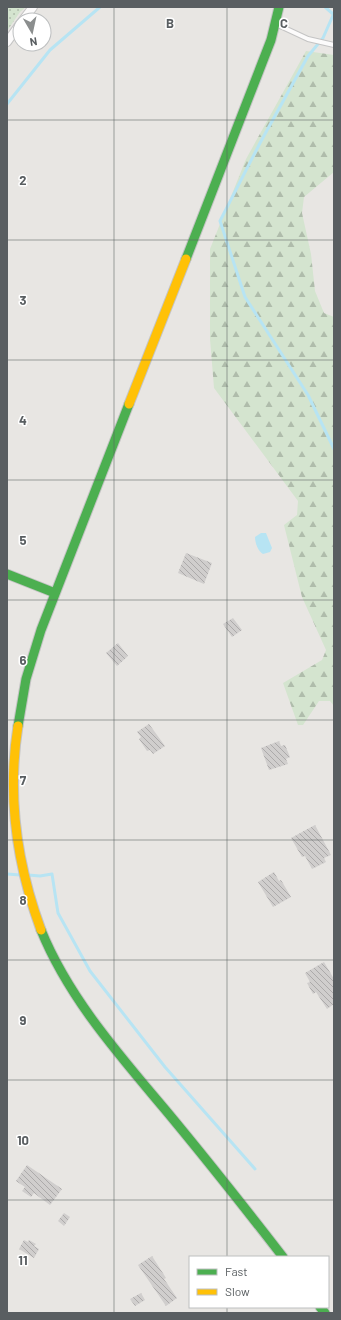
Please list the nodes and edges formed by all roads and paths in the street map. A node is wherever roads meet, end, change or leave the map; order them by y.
1 (279, 7) edge
2 (275, 24) junction
3 (334, 45) edge
4 (7, 574) edge
5 (55, 593) junction
6 (281, 1256) edge

1 - 2 main road
2 - 3 lane
2 - 5 main road
4 - 5 main road
5 - 6 main road

